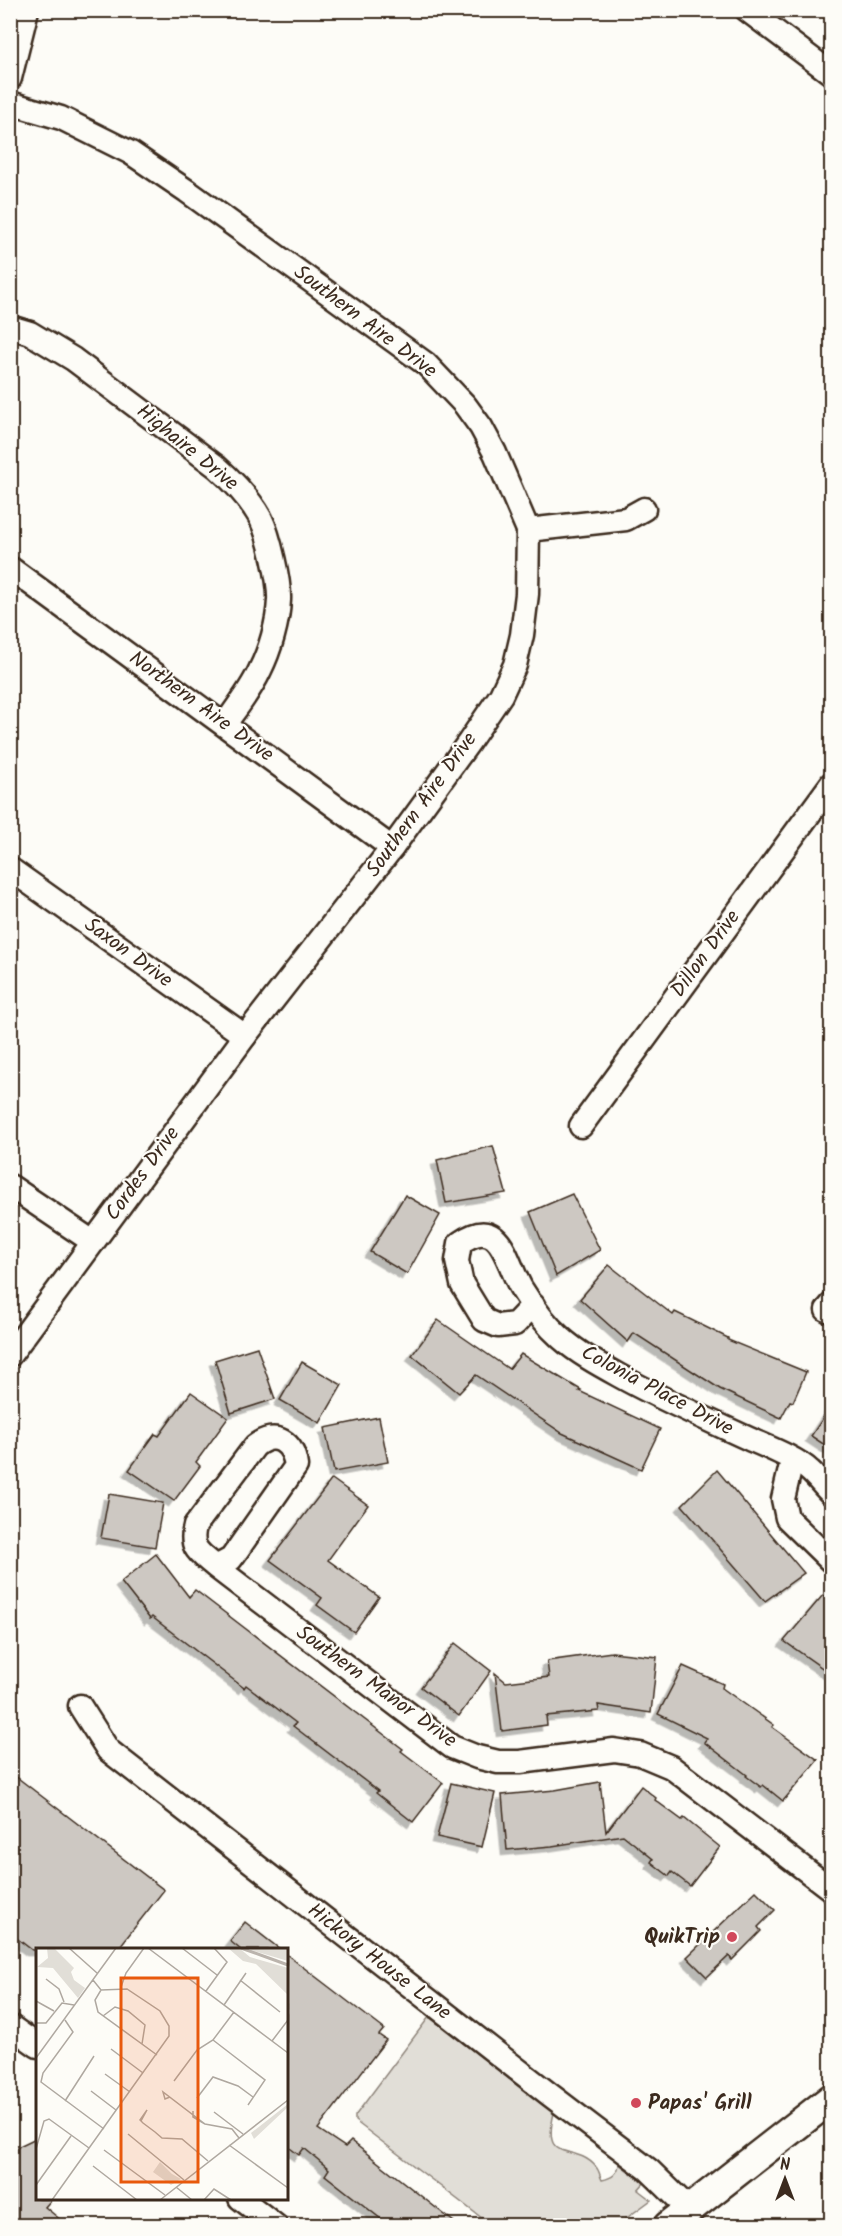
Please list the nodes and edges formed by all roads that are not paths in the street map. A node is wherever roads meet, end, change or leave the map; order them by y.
1 (27, 10) edge
2 (747, 10) edge
3 (831, 74) edge
4 (10, 78) edge
5 (10, 103) edge
6 (10, 327) edge
7 (644, 509) dead end
8 (528, 530) junction
9 (10, 568) edge
10 (225, 724) junction
11 (831, 783) edge
12 (392, 848) junction
13 (10, 869) edge
14 (277, 995) joint
15 (245, 1036) junction
16 (581, 1126) dead end
17 (10, 1186) edge
18 (93, 1242) junction
19 (533, 1305) dead end
20 (10, 1355) edge
21 (792, 1461) junction
22 (831, 1494) edge
23 (831, 1562) edge
24 (216, 1567) junction
25 (80, 1706) dead end
26 (831, 1890) edge
27 (10, 2026) edge
28 (36, 2045) edge
29 (831, 2098) edge
30 (241, 2200) edge
31 (678, 2217) edge
32 (276, 2226) edge

1 - 4 street
2 - 3 street
5 - 8 street, Southern Aire Drive
6 - 10 street, Highaire Drive
7 - 8 street
8 - 12 street, Southern Aire Drive
9 - 10 street, Northern Aire Drive
10 - 12 street, Northern Aire Drive
11 - 16 street, Dillon Drive
12 - 14 street, Southern Aire Drive
13 - 15 street, Saxon Drive
14 - 15 street, Cordes Drive
15 - 18 street, Cordes Drive
17 - 18 street
18 - 20 street, Cordes Drive
19 - 21 street, Colonia Place Drive
21 - 22 street, Colonia Place Drive
21 - 23 street
24 - 24 street, Southern Manor Drive
24 - 26 street, Southern Manor Drive
25 - 31 street, Hickory House Lane
27 - 28 street
29 - 31 main road
30 - 32 street

